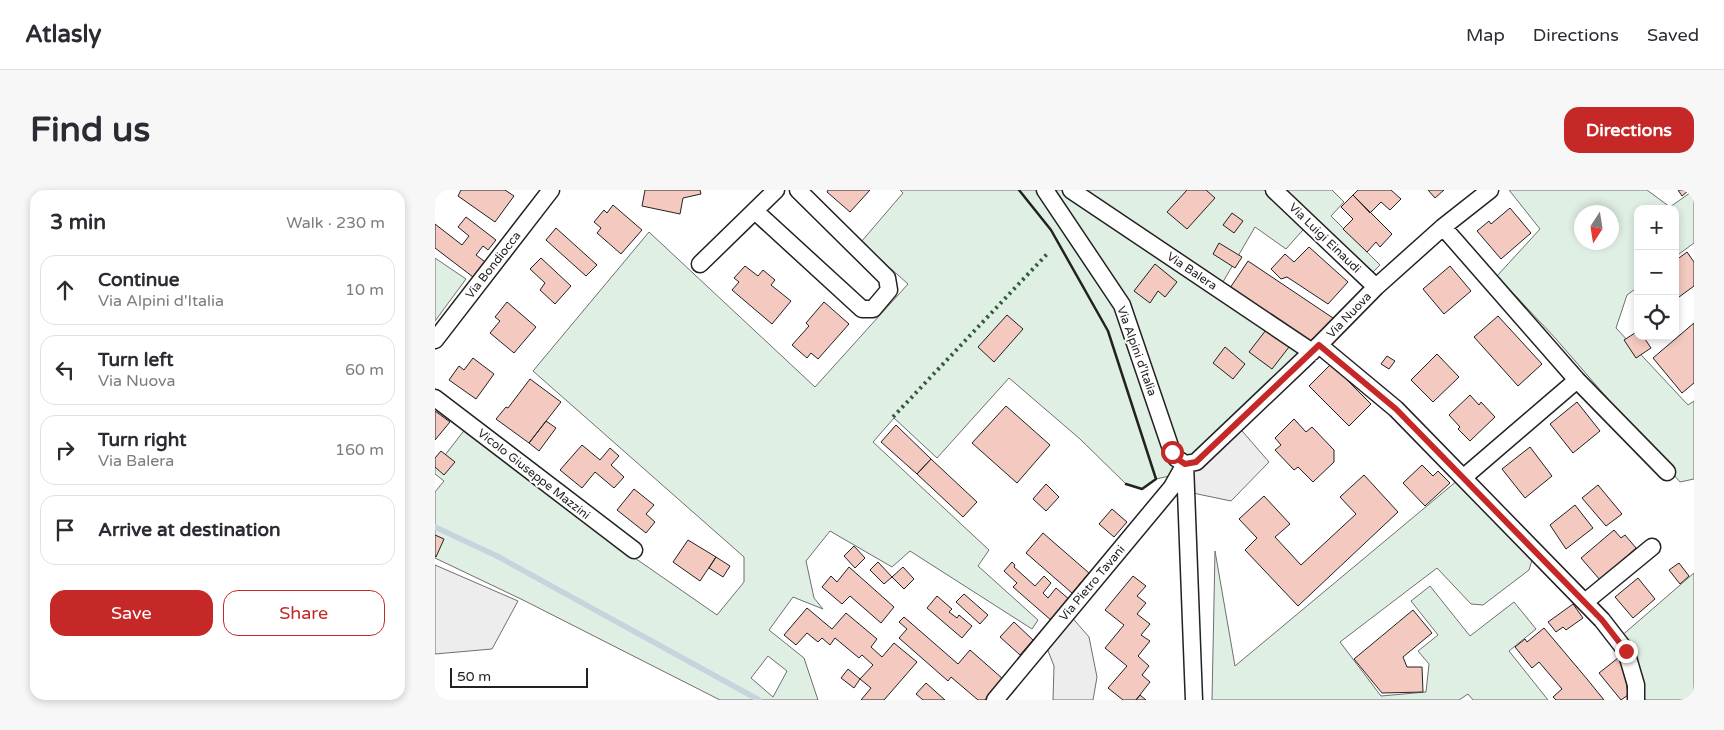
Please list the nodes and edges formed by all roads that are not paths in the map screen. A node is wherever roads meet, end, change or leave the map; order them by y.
1 (551, 190) edge
2 (776, 190) edge
3 (798, 190) edge
4 (1048, 190) edge
5 (1071, 190) edge
6 (1274, 190) edge
7 (1490, 190) edge
8 (755, 211) junction
9 (1443, 227) junction
10 (700, 264) dead end
11 (1376, 287) junction
12 (435, 340) edge
13 (1315, 349) junction
14 (1577, 380) junction
15 (435, 398) edge
16 (1185, 464) junction
17 (1667, 472) dead end
18 (1464, 478) junction
19 (1653, 547) dead end
20 (634, 550) dead end
21 (1585, 602) junction
22 (995, 700) edge
23 (1194, 700) edge
24 (1636, 700) edge

1 - 12 street, Via Bondiocca
2 - 8 street
3 - 8 street
4 - 16 street, Via Alpini d'Italia
5 - 13 street, Via Balera
6 - 11 street, Via Luigi Einaudi
7 - 9 street, Via Nuova
8 - 10 street
9 - 11 street, Via Nuova
9 - 14 street
11 - 13 street, Via Nuova
13 - 16 street, Via Nuova
13 - 18 street, Via Balera
14 - 17 street
14 - 18 street
15 - 20 street, Vicolo Giuseppe Mazzini
16 - 22 street, Via Pietro Tavani
16 - 23 street
18 - 21 street, Via Balera
19 - 21 street
21 - 24 street, Via Balera

